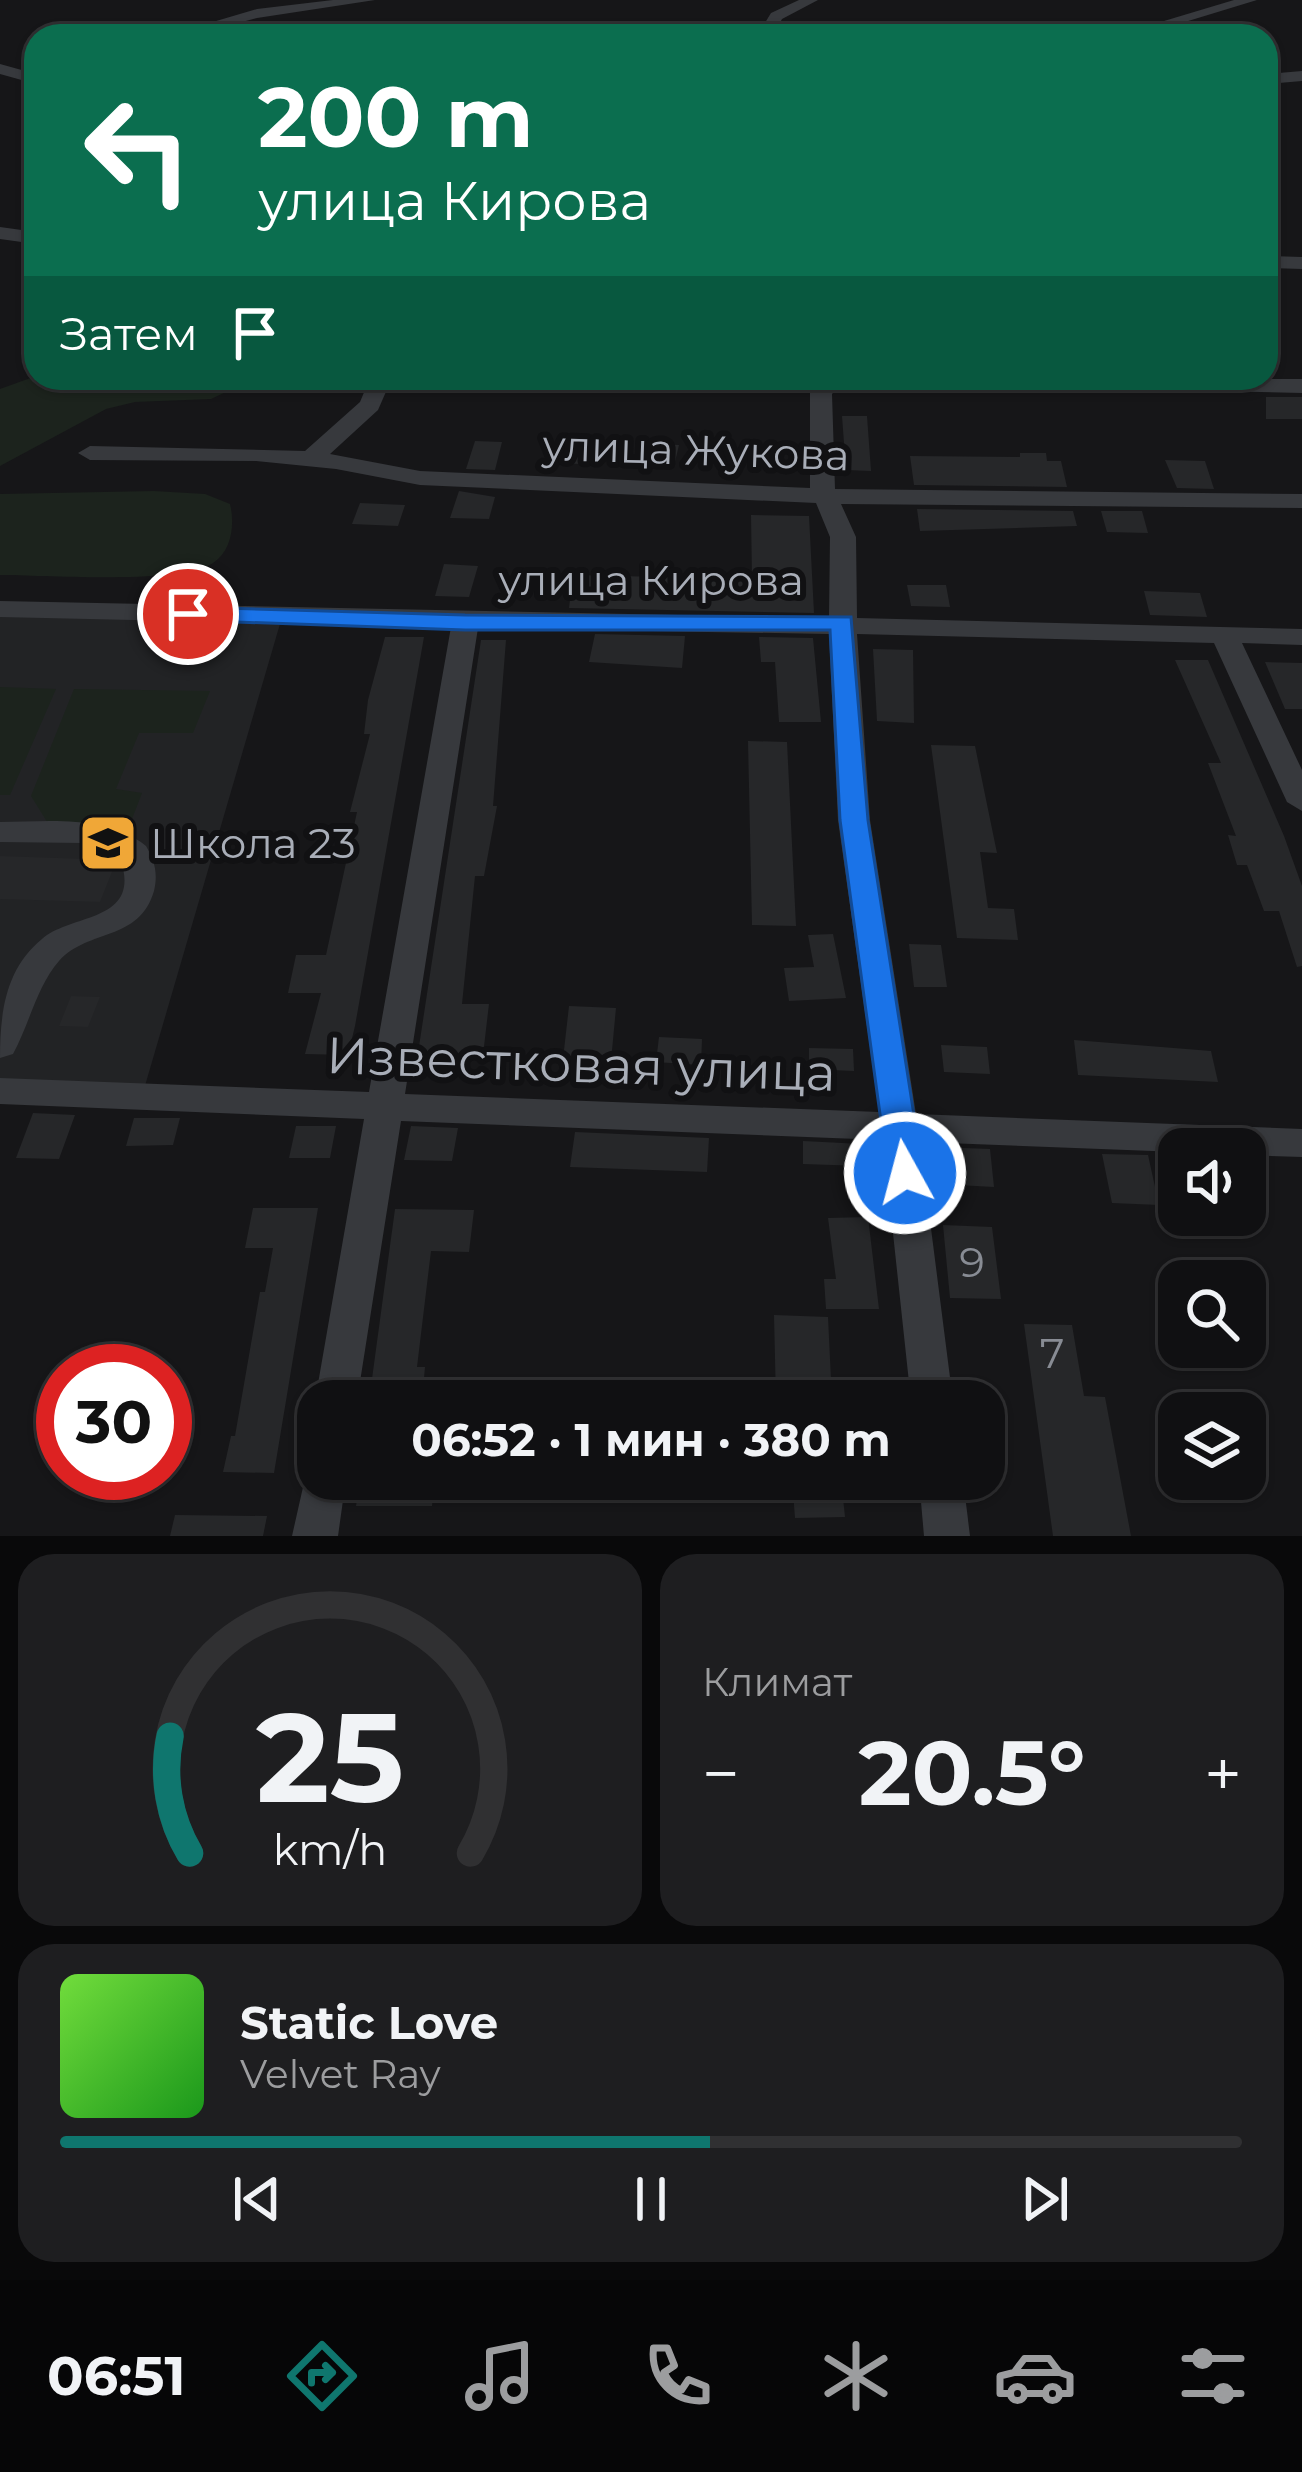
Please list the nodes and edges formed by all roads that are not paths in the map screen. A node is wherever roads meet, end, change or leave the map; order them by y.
1 (368, 0) edge
2 (811, 0) edge
3 (1250, 0) edge
4 (1205, 10) junction
5 (217, 24) edge
6 (772, 24) edge
7 (1160, 24) edge
8 (1188, 24) edge
9 (376, 390) edge
10 (824, 390) edge
11 (90, 453) dead end
12 (313, 456) junction
13 (827, 496) junction
14 (1302, 501) edge
15 (0, 609) edge
16 (465, 622) junction
17 (842, 622) junction
18 (1224, 634) junction
19 (1302, 637) edge
20 (1302, 802) edge
21 (0, 832) edge
22 (0, 1045) edge
23 (0, 1090) edge
24 (382, 1106) junction
25 (900, 1128) junction
26 (1302, 1144) edge
27 (339, 1380) edge
28 (930, 1380) edge
29 (321, 1500) edge
30 (943, 1500) edge
31 (315, 1536) edge
32 (947, 1536) edge

1 - 5 street
2 - 6 street
3 - 4 street
4 - 7 street
4 - 8 street
9 - 12 street
10 - 13 street
11 - 12 street, улица Жукова
12 - 13 street, улица Жукова
13 - 14 street, улица Жукова
13 - 17 street
15 - 16 street, улица Кирова
16 - 17 street, улица Кирова
16 - 24 street
17 - 18 street, улица Кирова
17 - 25 street
18 - 19 street, улица Кирова
18 - 20 street
21 - 22 street
23 - 24 street, Известковая улица
24 - 25 street, Известковая улица
24 - 27 street
25 - 26 street, Известковая улица
25 - 28 street
29 - 31 street
30 - 32 street

